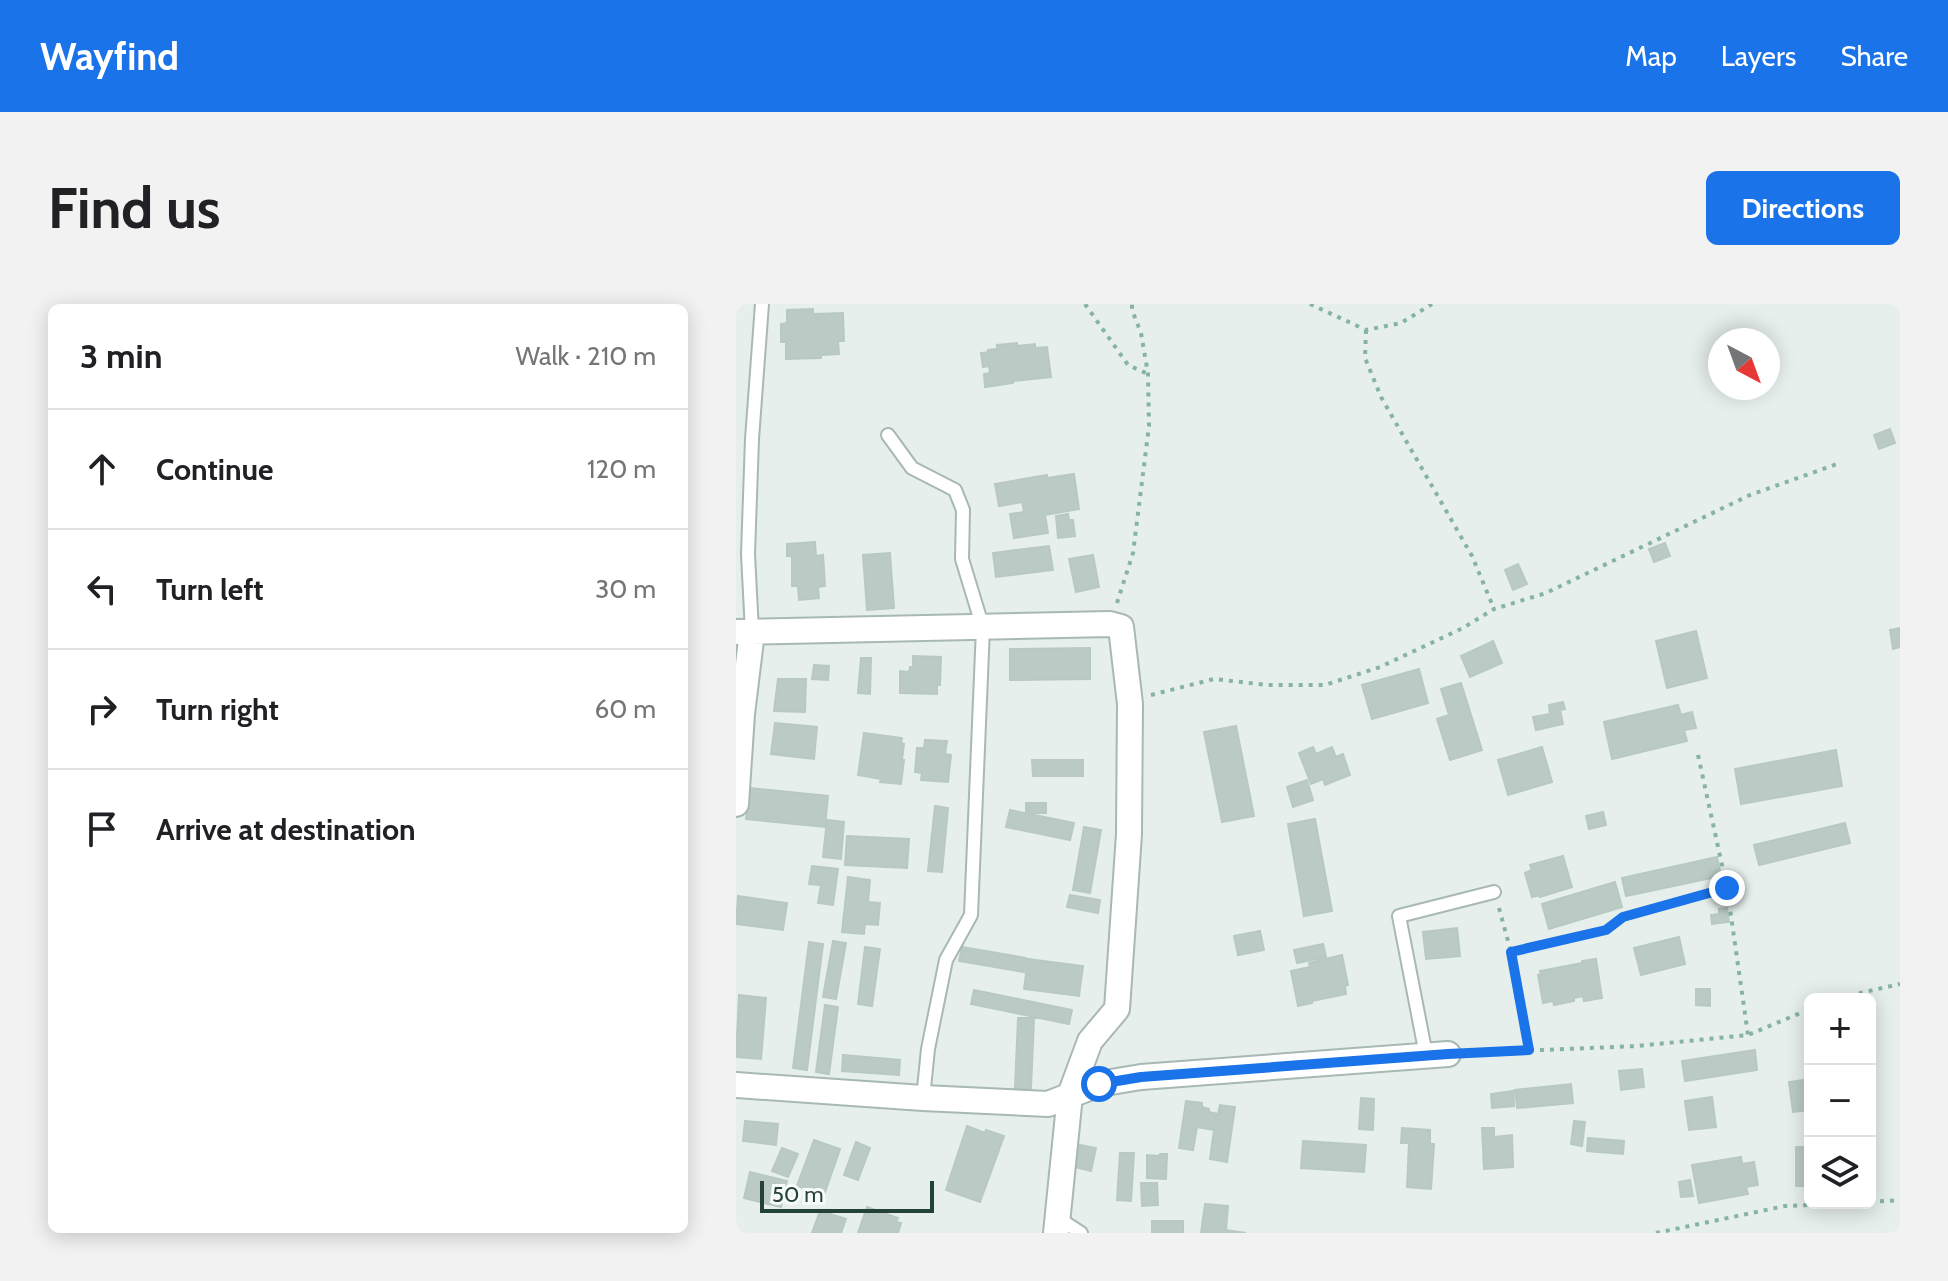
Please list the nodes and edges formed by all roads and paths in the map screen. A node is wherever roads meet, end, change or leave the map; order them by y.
1 (762, 304) edge
2 (1085, 304) edge
3 (1132, 304) edge
4 (1310, 304) edge
5 (1432, 304) edge
6 (1366, 330) junction
7 (1148, 374) junction
8 (888, 435) dead end
9 (1837, 464) dead end
10 (1494, 609) junction
11 (1110, 624) junction
12 (983, 628) junction
13 (744, 632) edge
14 (1129, 695) junction
15 (1698, 755) dead end
16 (736, 804) edge
17 (1727, 888) junction
18 (1494, 892) joint
19 (1511, 952) junction
20 (1900, 984) edge
21 (1860, 993) edge
22 (1804, 1012) edge
23 (1748, 1035) junction
24 (1529, 1050) junction
25 (1437, 1055) junction
26 (736, 1085) edge
27 (1070, 1095) junction
28 (923, 1098) junction
29 (1900, 1200) edge
30 (1876, 1202) edge
31 (1804, 1205) edge
32 (1057, 1225) edge
33 (1081, 1233) edge
34 (1656, 1233) edge

1 - 13 lane
2 - 7 path
3 - 7 path
4 - 6 path
5 - 6 path
6 - 10 path
7 - 11 path
8 - 12 lane
9 - 10 path
10 - 14 path
11 - 12 street
11 - 14 street
12 - 13 street
12 - 28 lane
13 - 16 street
14 - 27 street
15 - 17 path
17 - 19 path
17 - 23 path
18 - 19 path
18 - 25 lane
19 - 24 path
20 - 21 path
22 - 23 path
23 - 24 path
24 - 25 path
25 - 27 street
26 - 28 street
27 - 28 street
27 - 32 street
29 - 30 path
31 - 34 path
32 - 33 lane

